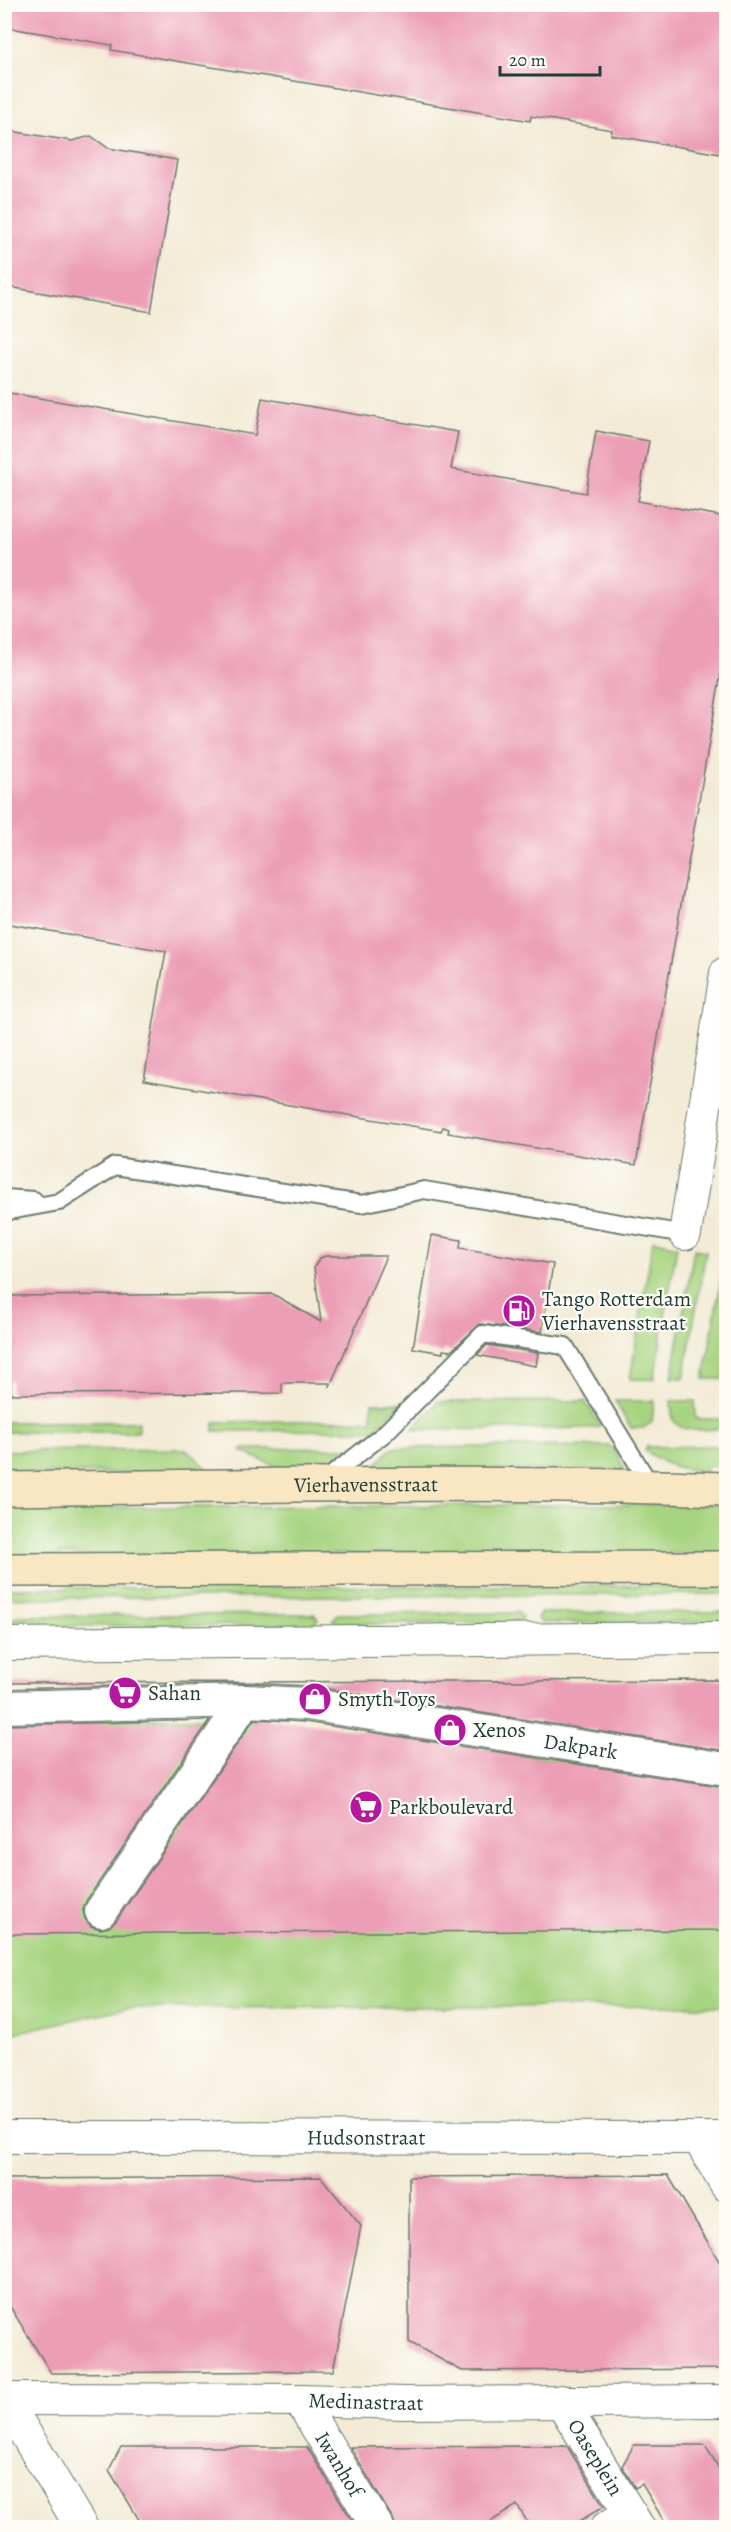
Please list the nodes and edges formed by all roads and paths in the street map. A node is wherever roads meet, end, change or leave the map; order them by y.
1 (726, 972) edge
2 (4, 1198) edge
3 (59, 1202) junction
4 (4, 1212) edge
5 (685, 1234) joint
6 (319, 1485) junction
7 (651, 1486) junction
8 (4, 1489) edge
9 (726, 1489) edge
10 (726, 1568) edge
11 (4, 1570) edge
12 (726, 1638) edge
13 (4, 1644) edge
14 (245, 1701) junction
15 (4, 1707) edge
16 (726, 1769) edge
17 (101, 1911) dead end
18 (4, 2137) edge
19 (713, 2139) edge
20 (726, 2185) edge
21 (5, 2398) edge
22 (300, 2400) junction
23 (561, 2401) junction
24 (726, 2401) edge
25 (625, 2523) edge
26 (82, 2528) edge
27 (378, 2528) edge

1 - 5 street
2 - 3 lane
3 - 4 lane
3 - 5 lane
6 - 7 main road, Vierhavensstraat
6 - 7 lane
6 - 8 main road, Vierhavensstraat
7 - 9 main road, Vierhavensstraat
10 - 11 main road
12 - 13 street
14 - 15 street, Dakpark
14 - 16 street, Dakpark
14 - 17 street
18 - 19 street, Hudsonstraat
19 - 20 street
21 - 22 street, Medinastraat
21 - 26 street
22 - 23 street, Medinastraat
22 - 27 street, Iwanhof
23 - 24 street, Medinastraat
23 - 25 street, Oaseplein

